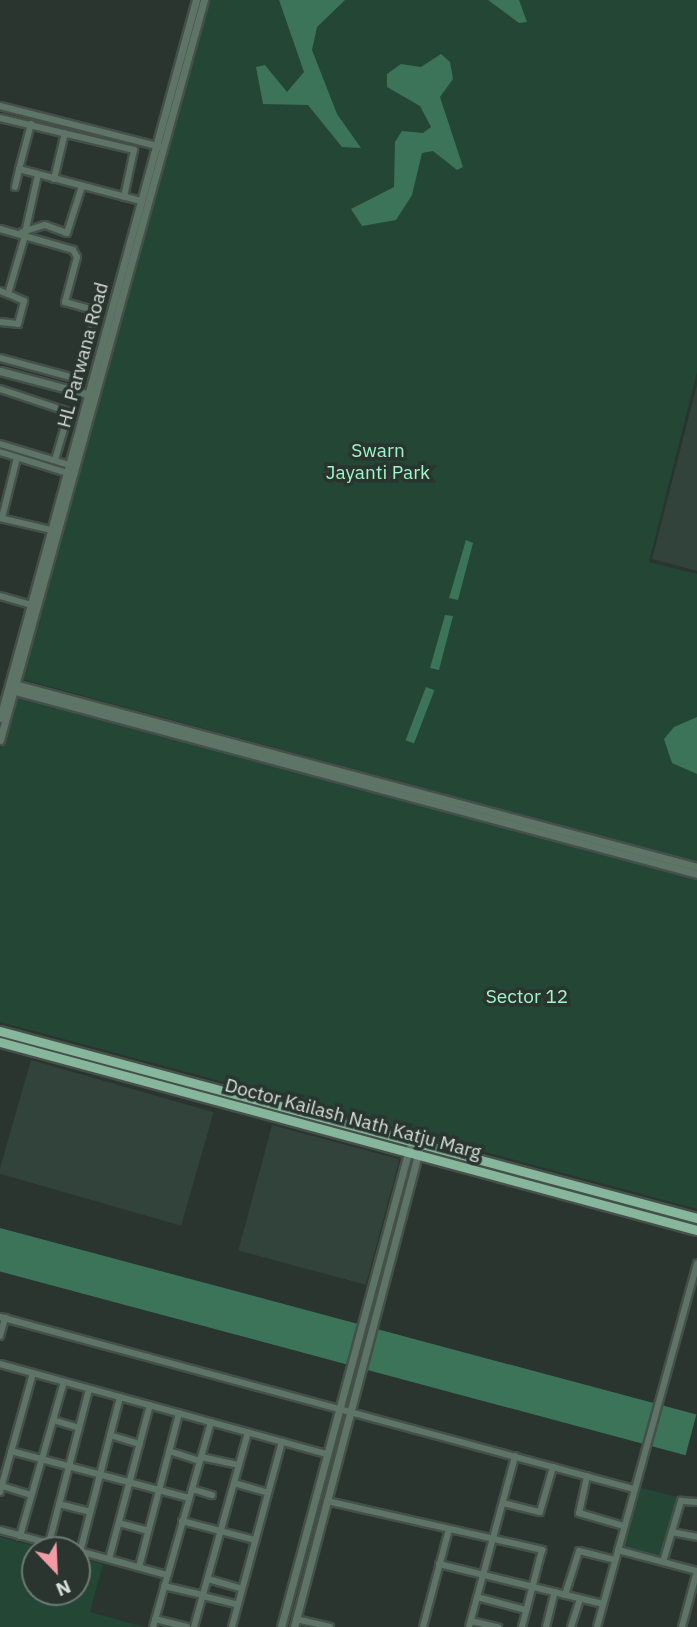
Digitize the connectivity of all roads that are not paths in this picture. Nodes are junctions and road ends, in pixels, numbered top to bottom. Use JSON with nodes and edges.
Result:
{"nodes":[{"id":1,"x":196,"y":0,"type":"edge"},
{"id":2,"x":204,"y":0,"type":"edge"},
{"id":3,"x":0,"y":106,"type":"edge"},
{"id":4,"x":0,"y":118,"type":"edge"},
{"id":5,"x":31,"y":124,"type":"junction"},
{"id":6,"x":67,"y":124,"type":"junction"},
{"id":7,"x":65,"y":134,"type":"junction"},
{"id":8,"x":155,"y":146,"type":"junction"},
{"id":9,"x":165,"y":148,"type":"junction"},
{"id":10,"x":19,"y":169,"type":"junction"},
{"id":11,"x":38,"y":175,"type":"junction"},
{"id":12,"x":54,"y":179,"type":"junction"},
{"id":13,"x":82,"y":186,"type":"junction"},
{"id":14,"x":15,"y":187,"type":"dead end"},
{"id":15,"x":124,"y":197,"type":"junction"},
{"id":16,"x":141,"y":201,"type":"junction"},
{"id":17,"x":0,"y":227,"type":"edge"},
{"id":18,"x":25,"y":234,"type":"junction"},
{"id":19,"x":0,"y":291,"type":"edge"},
{"id":20,"x":8,"y":294,"type":"junction"},
{"id":21,"x":0,"y":322,"type":"edge"},
{"id":22,"x":0,"y":358,"type":"edge"},
{"id":23,"x":0,"y":370,"type":"edge"},
{"id":24,"x":78,"y":379,"type":"junction"},
{"id":25,"x":92,"y":383,"type":"junction"},
{"id":26,"x":0,"y":389,"type":"edge"},
{"id":27,"x":93,"y":395,"type":"junction"},
{"id":28,"x":0,"y":444,"type":"edge"},
{"id":29,"x":0,"y":452,"type":"edge"},
{"id":30,"x":17,"y":458,"type":"junction"},
{"id":31,"x":55,"y":460,"type":"junction"},
{"id":32,"x":68,"y":469,"type":"junction"},
{"id":33,"x":1,"y":518,"type":"edge"},
{"id":34,"x":51,"y":530,"type":"junction"},
{"id":35,"x":0,"y":596,"type":"edge"},
{"id":36,"x":31,"y":605,"type":"junction"},
{"id":37,"x":12,"y":687,"type":"junction"},
{"id":38,"x":0,"y":718,"type":"edge"},
{"id":39,"x":0,"y":740,"type":"edge"},
{"id":40,"x":697,"y":867,"type":"edge"},
{"id":41,"x":697,"y":874,"type":"edge"},
{"id":42,"x":0,"y":1031,"type":"edge"},
{"id":43,"x":0,"y":1042,"type":"edge"},
{"id":44,"x":409,"y":1146,"type":"junction"},
{"id":45,"x":420,"y":1149,"type":"junction"},
{"id":46,"x":697,"y":1218,"type":"edge"},
{"id":47,"x":697,"y":1230,"type":"edge"},
{"id":48,"x":379,"y":1262,"type":"junction"},
{"id":49,"x":697,"y":1264,"type":"edge"},
{"id":50,"x":389,"y":1265,"type":"junction"},
{"id":51,"x":2,"y":1317,"type":"edge"},
{"id":52,"x":0,"y":1336,"type":"edge"},
{"id":53,"x":0,"y":1364,"type":"edge"},
{"id":54,"x":33,"y":1373,"type":"junction"},
{"id":55,"x":64,"y":1382,"type":"junction"},
{"id":56,"x":89,"y":1389,"type":"junction"},
{"id":57,"x":120,"y":1397,"type":"junction"},
{"id":58,"x":150,"y":1405,"type":"junction"},
{"id":59,"x":340,"y":1409,"type":"junction"},
{"id":60,"x":351,"y":1412,"type":"junction"},
{"id":61,"x":179,"y":1413,"type":"junction"},
{"id":62,"x":53,"y":1420,"type":"junction"},
{"id":63,"x":211,"y":1422,"type":"junction"},
{"id":64,"x":79,"y":1427,"type":"junction"},
{"id":65,"x":248,"y":1432,"type":"junction"},
{"id":66,"x":110,"y":1435,"type":"junction"},
{"id":67,"x":282,"y":1442,"type":"junction"},
{"id":68,"x":140,"y":1444,"type":"junction"},
{"id":69,"x":11,"y":1451,"type":"junction"},
{"id":70,"x":169,"y":1451,"type":"junction"},
{"id":71,"x":327,"y":1454,"type":"junction"},
{"id":72,"x":515,"y":1456,"type":"junction"},
{"id":73,"x":42,"y":1459,"type":"junction"},
{"id":74,"x":200,"y":1459,"type":"junction"},
{"id":75,"x":239,"y":1465,"type":"junction"},
{"id":76,"x":69,"y":1466,"type":"junction"},
{"id":77,"x":553,"y":1467,"type":"junction"},
{"id":78,"x":100,"y":1474,"type":"junction"},
{"id":79,"x":587,"y":1476,"type":"junction"},
{"id":80,"x":130,"y":1482,"type":"junction"},
{"id":81,"x":234,"y":1483,"type":"junction"},
{"id":82,"x":1,"y":1489,"type":"edge"},
{"id":83,"x":192,"y":1489,"type":"junction"},
{"id":84,"x":634,"y":1489,"type":"junction"},
{"id":85,"x":159,"y":1490,"type":"junction"},
{"id":86,"x":268,"y":1493,"type":"junction"},
{"id":87,"x":32,"y":1495,"type":"junction"},
{"id":88,"x":212,"y":1495,"type":"dead end"},
{"id":89,"x":189,"y":1498,"type":"junction"},
{"id":90,"x":327,"y":1501,"type":"junction"},
{"id":91,"x":697,"y":1502,"type":"edge"},
{"id":92,"x":503,"y":1503,"type":"junction"},
{"id":93,"x":59,"y":1504,"type":"junction"},
{"id":94,"x":90,"y":1512,"type":"junction"},
{"id":95,"x":182,"y":1521,"type":"junction"},
{"id":96,"x":119,"y":1523,"type":"junction"},
{"id":97,"x":624,"y":1526,"type":"junction"},
{"id":98,"x":449,"y":1529,"type":"junction"},
{"id":99,"x":0,"y":1530,"type":"edge"},
{"id":100,"x":148,"y":1531,"type":"junction"},
{"id":101,"x":221,"y":1531,"type":"junction"},
{"id":102,"x":672,"y":1532,"type":"junction"},
{"id":103,"x":20,"y":1536,"type":"joint"},
{"id":104,"x":51,"y":1536,"type":"edge"},
{"id":105,"x":82,"y":1536,"type":"edge"},
{"id":106,"x":697,"y":1537,"type":"edge"},
{"id":107,"x":493,"y":1539,"type":"junction"},
{"id":108,"x":256,"y":1540,"type":"junction"},
{"id":109,"x":618,"y":1550,"type":"junction"},
{"id":110,"x":91,"y":1554,"type":"edge"},
{"id":111,"x":109,"y":1559,"type":"junction"},
{"id":112,"x":615,"y":1560,"type":"junction"},
{"id":113,"x":663,"y":1562,"type":"junction"},
{"id":114,"x":439,"y":1564,"type":"junction"},
{"id":115,"x":139,"y":1567,"type":"junction"},
{"id":116,"x":167,"y":1575,"type":"junction"},
{"id":117,"x":483,"y":1575,"type":"junction"},
{"id":118,"x":208,"y":1579,"type":"junction"},
{"id":119,"x":164,"y":1586,"type":"junction"},
{"id":120,"x":533,"y":1587,"type":"junction"},
{"id":121,"x":242,"y":1589,"type":"junction"},
{"id":122,"x":555,"y":1592,"type":"junction"},
{"id":123,"x":565,"y":1595,"type":"junction"},
{"id":124,"x":203,"y":1596,"type":"junction"},
{"id":125,"x":477,"y":1597,"type":"junction"},
{"id":126,"x":579,"y":1598,"type":"junction"},
{"id":127,"x":603,"y":1604,"type":"junction"},
{"id":128,"x":238,"y":1605,"type":"junction"},
{"id":129,"x":526,"y":1610,"type":"junction"},
{"id":130,"x":155,"y":1619,"type":"junction"},
{"id":131,"x":295,"y":1623,"type":"edge"},
{"id":132,"x":470,"y":1624,"type":"edge"},
{"id":133,"x":153,"y":1627,"type":"edge"},
{"id":134,"x":187,"y":1627,"type":"edge"},
{"id":135,"x":194,"y":1627,"type":"edge"},
{"id":136,"x":232,"y":1627,"type":"edge"},
{"id":137,"x":281,"y":1627,"type":"edge"},
{"id":138,"x":330,"y":1627,"type":"edge"},
{"id":139,"x":423,"y":1627,"type":"edge"},
{"id":140,"x":498,"y":1627,"type":"edge"},
{"id":141,"x":522,"y":1627,"type":"edge"},
{"id":142,"x":546,"y":1627,"type":"edge"},
{"id":143,"x":571,"y":1627,"type":"edge"},
{"id":144,"x":597,"y":1627,"type":"edge"},
{"id":145,"x":682,"y":1627,"type":"edge"}],
"edges":[{"from":1,"to":8,"type":"street","name":"HL Parwana Road"},
{"from":2,"to":9,"type":"street"},
{"from":3,"to":6,"type":"street"},
{"from":4,"to":5,"type":"street"},
{"from":5,"to":7,"type":"street"},
{"from":5,"to":10,"type":"street"},
{"from":6,"to":7,"type":"street"},
{"from":6,"to":8,"type":"street"},
{"from":7,"to":12,"type":"street"},
{"from":7,"to":15,"type":"street"},
{"from":8,"to":9,"type":"street"},
{"from":8,"to":16,"type":"street","name":"HL Parwana Road"},
{"from":9,"to":27,"type":"street"},
{"from":10,"to":11,"type":"street"},
{"from":10,"to":14,"type":"street"},
{"from":11,"to":12,"type":"street"},
{"from":11,"to":18,"type":"street"},
{"from":12,"to":13,"type":"street"},
{"from":13,"to":15,"type":"street"},
{"from":13,"to":18,"type":"street"},
{"from":15,"to":16,"type":"street"},
{"from":16,"to":25,"type":"street","name":"HL Parwana Road"},
{"from":17,"to":18,"type":"street"},
{"from":18,"to":20,"type":"street"},
{"from":18,"to":24,"type":"street"},
{"from":19,"to":20,"type":"street"},
{"from":20,"to":21,"type":"street"},
{"from":22,"to":24,"type":"street"},
{"from":23,"to":27,"type":"street"},
{"from":24,"to":25,"type":"street"},
{"from":25,"to":27,"type":"street","name":"HL Parwana Road"},
{"from":26,"to":31,"type":"street"},
{"from":27,"to":32,"type":"street","name":"HL Parwana Road"},
{"from":27,"to":37,"type":"street"},
{"from":28,"to":31,"type":"street"},
{"from":29,"to":30,"type":"street"},
{"from":30,"to":32,"type":"street"},
{"from":30,"to":33,"type":"street"},
{"from":31,"to":32,"type":"street"},
{"from":32,"to":34,"type":"street","name":"HL Parwana Road"},
{"from":33,"to":34,"type":"street"},
{"from":34,"to":36,"type":"street","name":"HL Parwana Road"},
{"from":35,"to":36,"type":"street"},
{"from":36,"to":37,"type":"street","name":"HL Parwana Road"},
{"from":37,"to":38,"type":"street","name":"HL Parwana Road"},
{"from":37,"to":39,"type":"street"},
{"from":37,"to":40,"type":"street"},
{"from":37,"to":41,"type":"street"},
{"from":42,"to":44,"type":"main road","name":"Doctor Kailash Nath Katju Marg"},
{"from":43,"to":44,"type":"main road","name":"Doctor Kailash Nath Katju Marg"},
{"from":44,"to":45,"type":"main road","name":"Doctor Kailash Nath Katju Marg"},
{"from":44,"to":48,"type":"street"},
{"from":45,"to":46,"type":"main road","name":"Doctor Kailash Nath Katju Marg"},
{"from":45,"to":47,"type":"main road","name":"Doctor Kailash Nath Katju Marg"},
{"from":45,"to":50,"type":"street"},
{"from":48,"to":50,"type":"street"},
{"from":48,"to":59,"type":"street"},
{"from":49,"to":84,"type":"street"},
{"from":50,"to":60,"type":"street"},
{"from":51,"to":52,"type":"street"},
{"from":51,"to":59,"type":"street"},
{"from":53,"to":54,"type":"street"},
{"from":54,"to":55,"type":"street"},
{"from":54,"to":69,"type":"street"},
{"from":55,"to":56,"type":"street"},
{"from":55,"to":62,"type":"street"},
{"from":56,"to":57,"type":"street"},
{"from":56,"to":64,"type":"street"},
{"from":57,"to":58,"type":"street"},
{"from":57,"to":66,"type":"street"},
{"from":58,"to":61,"type":"street"},
{"from":58,"to":68,"type":"street"},
{"from":59,"to":60,"type":"street"},
{"from":59,"to":71,"type":"street"},
{"from":60,"to":72,"type":"street"},
{"from":60,"to":90,"type":"street"},
{"from":61,"to":63,"type":"street"},
{"from":61,"to":70,"type":"street"},
{"from":62,"to":64,"type":"street"},
{"from":62,"to":73,"type":"street"},
{"from":63,"to":65,"type":"street"},
{"from":63,"to":74,"type":"street"},
{"from":64,"to":76,"type":"street"},
{"from":65,"to":67,"type":"street"},
{"from":65,"to":75,"type":"street"},
{"from":66,"to":68,"type":"street"},
{"from":66,"to":78,"type":"street"},
{"from":67,"to":71,"type":"street"},
{"from":67,"to":86,"type":"street"},
{"from":68,"to":80,"type":"street"},
{"from":69,"to":73,"type":"street"},
{"from":69,"to":82,"type":"street"},
{"from":70,"to":74,"type":"street"},
{"from":70,"to":85,"type":"street"},
{"from":71,"to":137,"type":"street"},
{"from":72,"to":77,"type":"street"},
{"from":72,"to":92,"type":"street"},
{"from":73,"to":76,"type":"street"},
{"from":73,"to":87,"type":"street"},
{"from":74,"to":75,"type":"street"},
{"from":74,"to":83,"type":"street"},
{"from":75,"to":81,"type":"street"},
{"from":76,"to":78,"type":"street"},
{"from":76,"to":93,"type":"street"},
{"from":77,"to":79,"type":"street"},
{"from":77,"to":92,"type":"street"},
{"from":78,"to":80,"type":"street"},
{"from":78,"to":94,"type":"street"},
{"from":79,"to":84,"type":"street"},
{"from":79,"to":97,"type":"street"},
{"from":80,"to":85,"type":"street"},
{"from":80,"to":96,"type":"street"},
{"from":81,"to":86,"type":"street"},
{"from":81,"to":101,"type":"street"},
{"from":82,"to":87,"type":"street"},
{"from":83,"to":88,"type":"street"},
{"from":83,"to":89,"type":"street"},
{"from":84,"to":97,"type":"street"},
{"from":85,"to":89,"type":"street"},
{"from":85,"to":100,"type":"street"},
{"from":86,"to":108,"type":"street"},
{"from":87,"to":103,"type":"street"},
{"from":89,"to":95,"type":"street"},
{"from":90,"to":98,"type":"street"},
{"from":90,"to":131,"type":"street"},
{"from":91,"to":102,"type":"street"},
{"from":92,"to":107,"type":"street"},
{"from":93,"to":94,"type":"street"},
{"from":93,"to":104,"type":"street"},
{"from":94,"to":105,"type":"street"},
{"from":95,"to":101,"type":"street"},
{"from":95,"to":116,"type":"street"},
{"from":96,"to":100,"type":"street"},
{"from":96,"to":111,"type":"street"},
{"from":97,"to":109,"type":"street"},
{"from":98,"to":107,"type":"street"},
{"from":98,"to":114,"type":"street"},
{"from":99,"to":103,"type":"street"},
{"from":100,"to":115,"type":"street"},
{"from":101,"to":108,"type":"street"},
{"from":101,"to":118,"type":"street"},
{"from":102,"to":106,"type":"street"},
{"from":102,"to":113,"type":"street"},
{"from":107,"to":117,"type":"street"},
{"from":107,"to":120,"type":"street"},
{"from":108,"to":121,"type":"street"},
{"from":109,"to":112,"type":"street"},
{"from":109,"to":113,"type":"street"},
{"from":110,"to":111,"type":"street"},
{"from":111,"to":115,"type":"street"},
{"from":112,"to":123,"type":"street"},
{"from":112,"to":127,"type":"street"},
{"from":113,"to":145,"type":"street"},
{"from":114,"to":117,"type":"street"},
{"from":114,"to":139,"type":"street"},
{"from":115,"to":116,"type":"street"},
{"from":116,"to":119,"type":"street"},
{"from":117,"to":120,"type":"street"},
{"from":117,"to":125,"type":"street"},
{"from":118,"to":121,"type":"street"},
{"from":118,"to":124,"type":"street"},
{"from":119,"to":124,"type":"street"},
{"from":119,"to":130,"type":"street"},
{"from":120,"to":122,"type":"street"},
{"from":120,"to":129,"type":"street"},
{"from":121,"to":128,"type":"street"},
{"from":122,"to":123,"type":"street"},
{"from":122,"to":142,"type":"street"},
{"from":123,"to":126,"type":"street"},
{"from":124,"to":128,"type":"street"},
{"from":124,"to":135,"type":"street"},
{"from":125,"to":129,"type":"street"},
{"from":125,"to":132,"type":"street"},
{"from":126,"to":127,"type":"street"},
{"from":126,"to":143,"type":"street"},
{"from":127,"to":144,"type":"street"},
{"from":128,"to":136,"type":"street"},
{"from":129,"to":141,"type":"street"},
{"from":130,"to":133,"type":"street"},
{"from":130,"to":134,"type":"street"},
{"from":131,"to":138,"type":"street"},
{"from":132,"to":140,"type":"street"}]}
